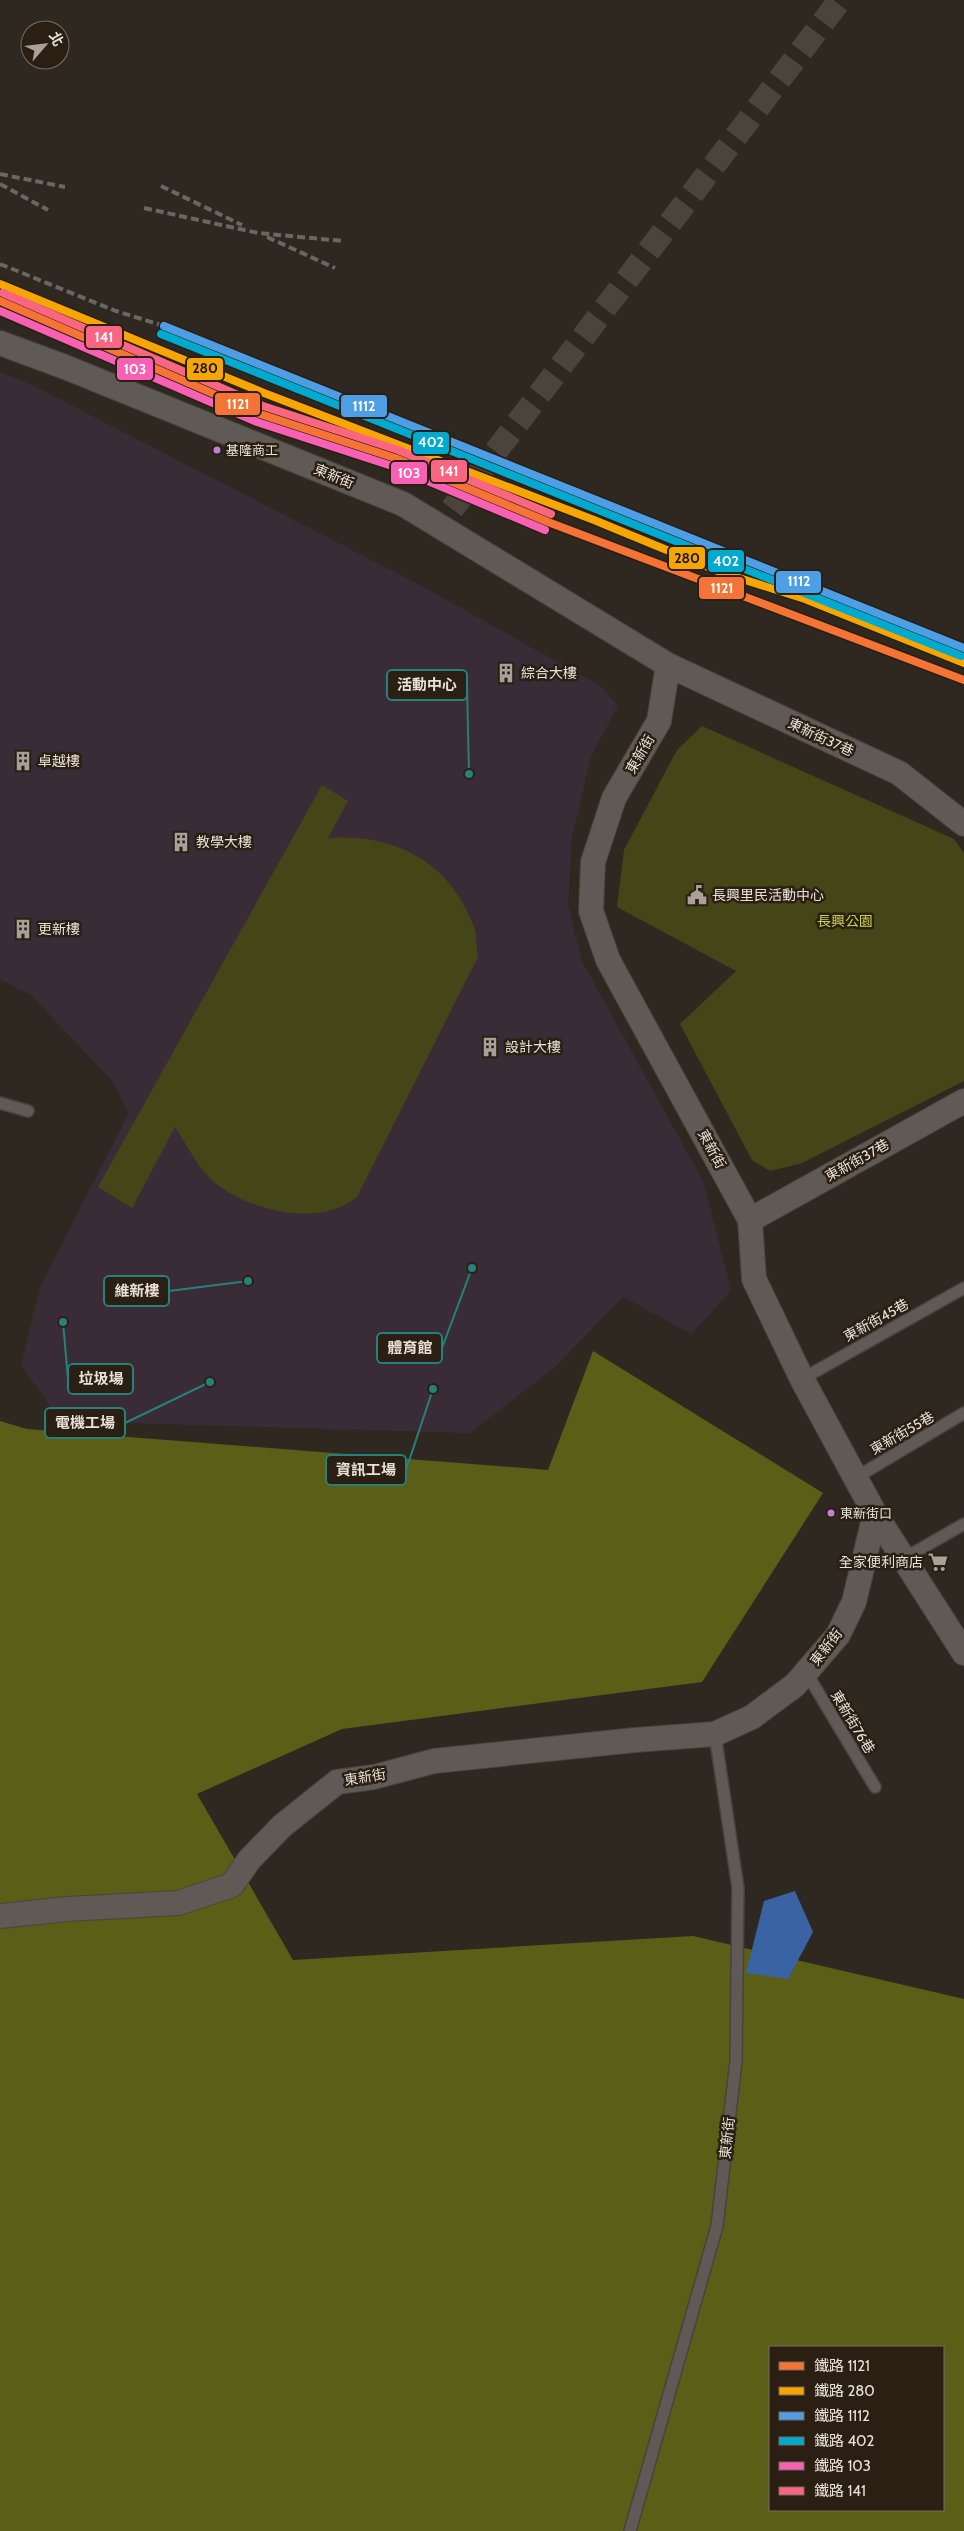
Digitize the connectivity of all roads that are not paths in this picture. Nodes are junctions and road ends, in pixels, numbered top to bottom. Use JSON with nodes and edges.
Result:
{"nodes":[{"id":1,"x":0,"y":343,"type":"edge"},
{"id":2,"x":668,"y":665,"type":"junction"},
{"id":3,"x":964,"y":824,"type":"edge"},
{"id":4,"x":964,"y":1101,"type":"edge"},
{"id":5,"x":0,"y":1103,"type":"edge"},
{"id":6,"x":28,"y":1112,"type":"dead end"},
{"id":7,"x":750,"y":1220,"type":"junction"},
{"id":8,"x":964,"y":1288,"type":"edge"},
{"id":9,"x":802,"y":1378,"type":"junction"},
{"id":10,"x":964,"y":1413,"type":"edge"},
{"id":11,"x":854,"y":1478,"type":"junction"},
{"id":12,"x":875,"y":1514,"type":"junction"},
{"id":13,"x":964,"y":1524,"type":"edge"},
{"id":14,"x":903,"y":1559,"type":"junction"},
{"id":15,"x":964,"y":1653,"type":"edge"},
{"id":16,"x":806,"y":1672,"type":"junction"},
{"id":17,"x":715,"y":1734,"type":"junction"},
{"id":18,"x":875,"y":1787,"type":"dead end"},
{"id":19,"x":0,"y":1916,"type":"edge"},
{"id":20,"x":630,"y":2531,"type":"edge"}],
"edges":[{"from":1,"to":2,"type":"street","name":"東新街"},
{"from":2,"to":3,"type":"street","name":"東新街37巷"},
{"from":2,"to":7,"type":"street","name":"東新街"},
{"from":4,"to":7,"type":"street","name":"東新街37巷"},
{"from":5,"to":6,"type":"lane"},
{"from":7,"to":9,"type":"street","name":"東新街"},
{"from":8,"to":9,"type":"lane","name":"東新街45巷"},
{"from":9,"to":11,"type":"street","name":"東新街"},
{"from":10,"to":11,"type":"lane","name":"東新街55巷"},
{"from":11,"to":12,"type":"street","name":"東新街"},
{"from":12,"to":14,"type":"street","name":"東新街"},
{"from":12,"to":16,"type":"street","name":"東新街"},
{"from":13,"to":14,"type":"lane"},
{"from":14,"to":15,"type":"street","name":"東新街"},
{"from":16,"to":17,"type":"street","name":"東新街"},
{"from":16,"to":18,"type":"lane","name":"東新街76巷"},
{"from":17,"to":19,"type":"street","name":"東新街"},
{"from":17,"to":20,"type":"lane","name":"東新街"}]}
